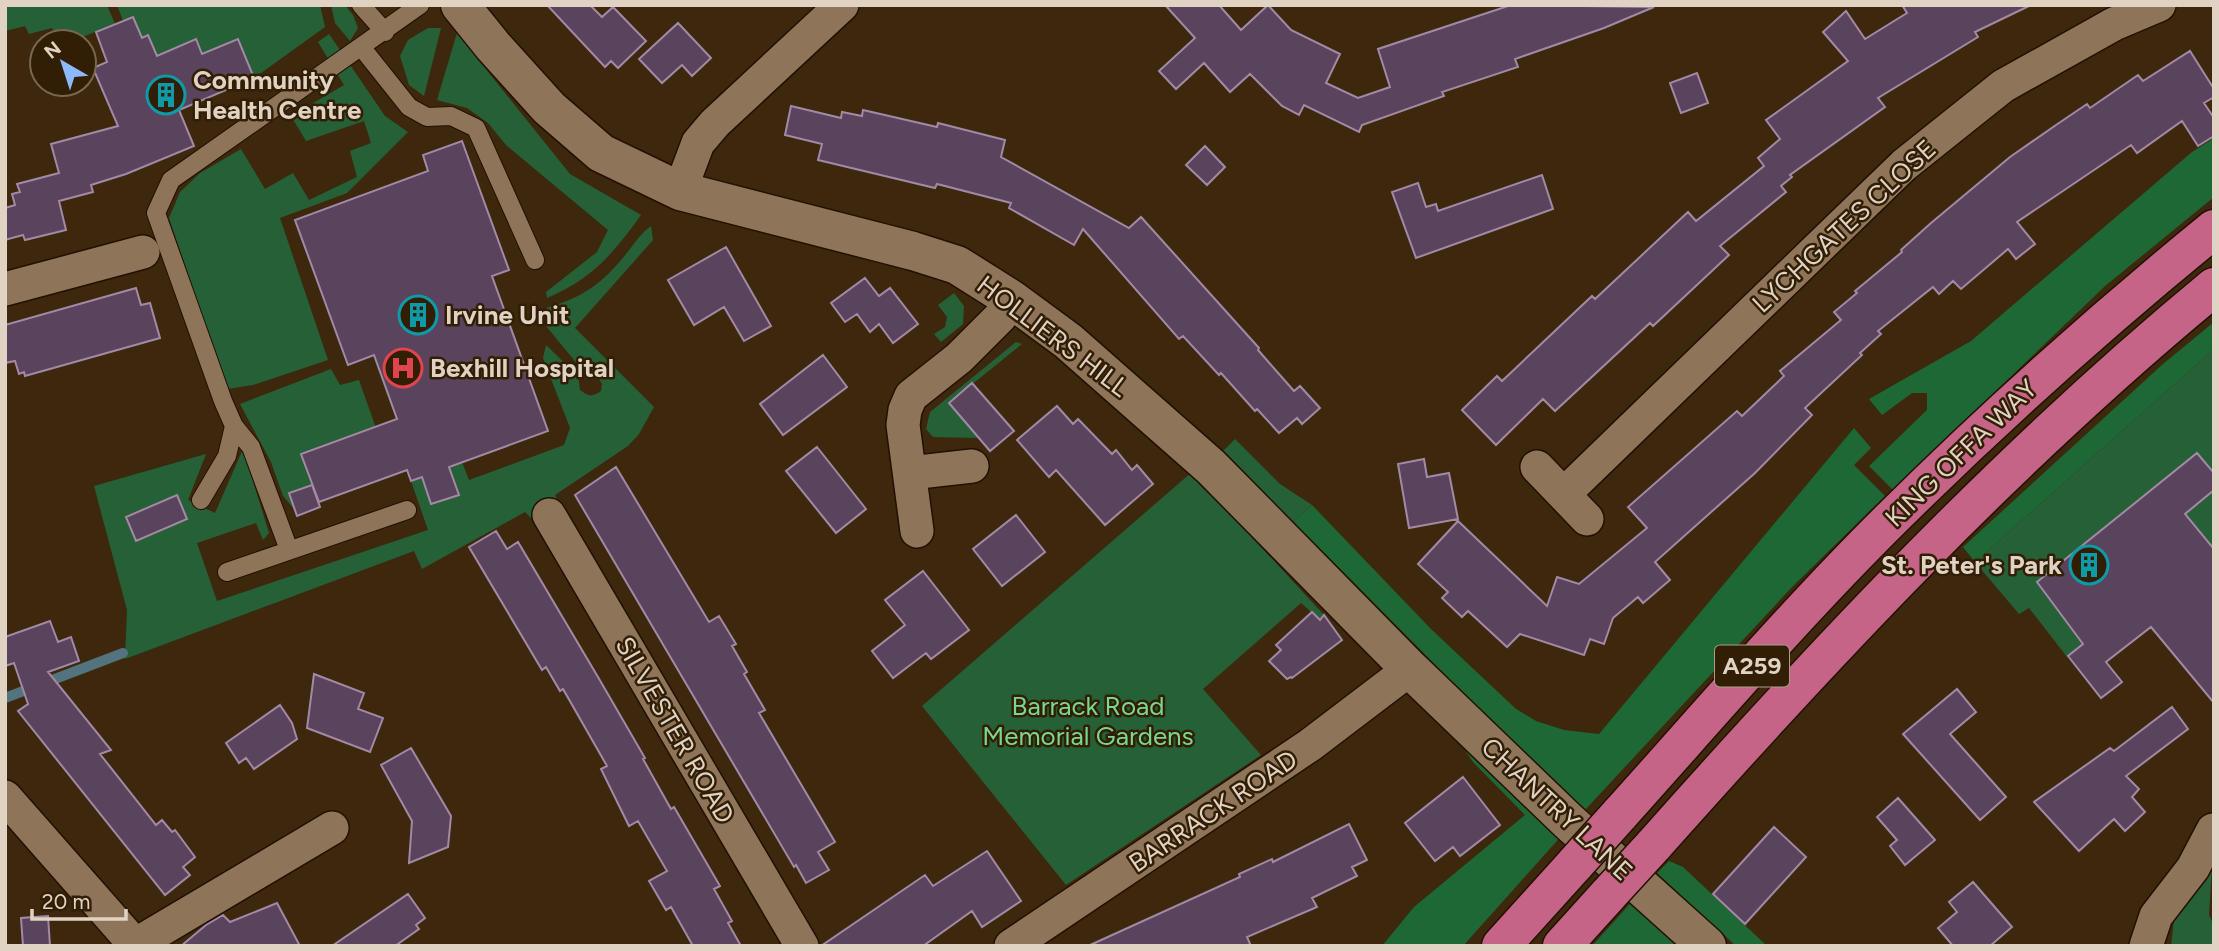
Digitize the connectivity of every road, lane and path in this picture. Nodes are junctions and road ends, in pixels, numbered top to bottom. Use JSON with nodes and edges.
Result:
{"nodes":[{"id":1,"x":361,"y":5,"type":"edge"},
{"id":2,"x":421,"y":5,"type":"edge"},
{"id":3,"x":460,"y":5,"type":"edge"},
{"id":4,"x":842,"y":5,"type":"edge"},
{"id":5,"x":2159,"y":5,"type":"edge"},
{"id":6,"x":384,"y":32,"type":"junction"},
{"id":7,"x":362,"y":48,"type":"junction"},
{"id":8,"x":680,"y":191,"type":"junction"},
{"id":9,"x":2214,"y":229,"type":"edge"},
{"id":10,"x":143,"y":251,"type":"dead end"},
{"id":11,"x":535,"y":260,"type":"dead end"},
{"id":12,"x":2214,"y":287,"type":"edge"},
{"id":13,"x":5,"y":289,"type":"edge"},
{"id":14,"x":1011,"y":299,"type":"junction"},
{"id":15,"x":234,"y":426,"type":"junction"},
{"id":16,"x":972,"y":466,"type":"dead end"},
{"id":17,"x":1537,"y":467,"type":"dead end"},
{"id":18,"x":910,"y":473,"type":"junction"},
{"id":19,"x":1564,"y":494,"type":"junction"},
{"id":20,"x":201,"y":500,"type":"dead end"},
{"id":21,"x":407,"y":510,"type":"dead end"},
{"id":22,"x":549,"y":515,"type":"dead end"},
{"id":23,"x":1587,"y":519,"type":"dead end"},
{"id":24,"x":917,"y":531,"type":"dead end"},
{"id":25,"x":289,"y":550,"type":"junction"},
{"id":26,"x":227,"y":572,"type":"dead end"},
{"id":27,"x":1409,"y":670,"type":"junction"},
{"id":28,"x":5,"y":797,"type":"edge"},
{"id":29,"x":332,"y":828,"type":"dead end"},
{"id":30,"x":2213,"y":830,"type":"edge"},
{"id":31,"x":136,"y":945,"type":"edge"},
{"id":32,"x":1013,"y":945,"type":"edge"},
{"id":33,"x":802,"y":946,"type":"edge"},
{"id":34,"x":1501,"y":946,"type":"edge"},
{"id":35,"x":1562,"y":946,"type":"edge"},
{"id":36,"x":1707,"y":946,"type":"edge"},
{"id":37,"x":2146,"y":946,"type":"edge"}],
"edges":[{"from":1,"to":6,"type":"lane"},
{"from":2,"to":6,"type":"lane"},
{"from":3,"to":8,"type":"main road","name":"HOLLIERS HILL"},
{"from":4,"to":8,"type":"street"},
{"from":5,"to":19,"type":"street","name":"LYCHGATES CLOSE"},
{"from":6,"to":7,"type":"lane"},
{"from":7,"to":11,"type":"lane"},
{"from":7,"to":15,"type":"lane"},
{"from":8,"to":14,"type":"main road","name":"HOLLIERS HILL"},
{"from":9,"to":34,"type":"highway","name":"KING OFFA WAY","number":"A259","bridge":true},
{"from":10,"to":13,"type":"street"},
{"from":12,"to":35,"type":"highway","name":"KING OFFA WAY","number":"A259","bridge":true},
{"from":14,"to":18,"type":"street"},
{"from":14,"to":27,"type":"main road","name":"HOLLIERS HILL"},
{"from":15,"to":20,"type":"lane"},
{"from":15,"to":25,"type":"lane"},
{"from":16,"to":18,"type":"street"},
{"from":17,"to":19,"type":"street"},
{"from":18,"to":24,"type":"street"},
{"from":19,"to":23,"type":"street"},
{"from":21,"to":25,"type":"lane"},
{"from":22,"to":33,"type":"street","name":"SILVESTER ROAD"},
{"from":25,"to":26,"type":"lane"},
{"from":27,"to":32,"type":"street","name":"BARRACK ROAD"},
{"from":27,"to":36,"type":"main road","name":"CHANTRY LANE"},
{"from":28,"to":31,"type":"street"},
{"from":29,"to":31,"type":"street"},
{"from":30,"to":37,"type":"street"}]}
